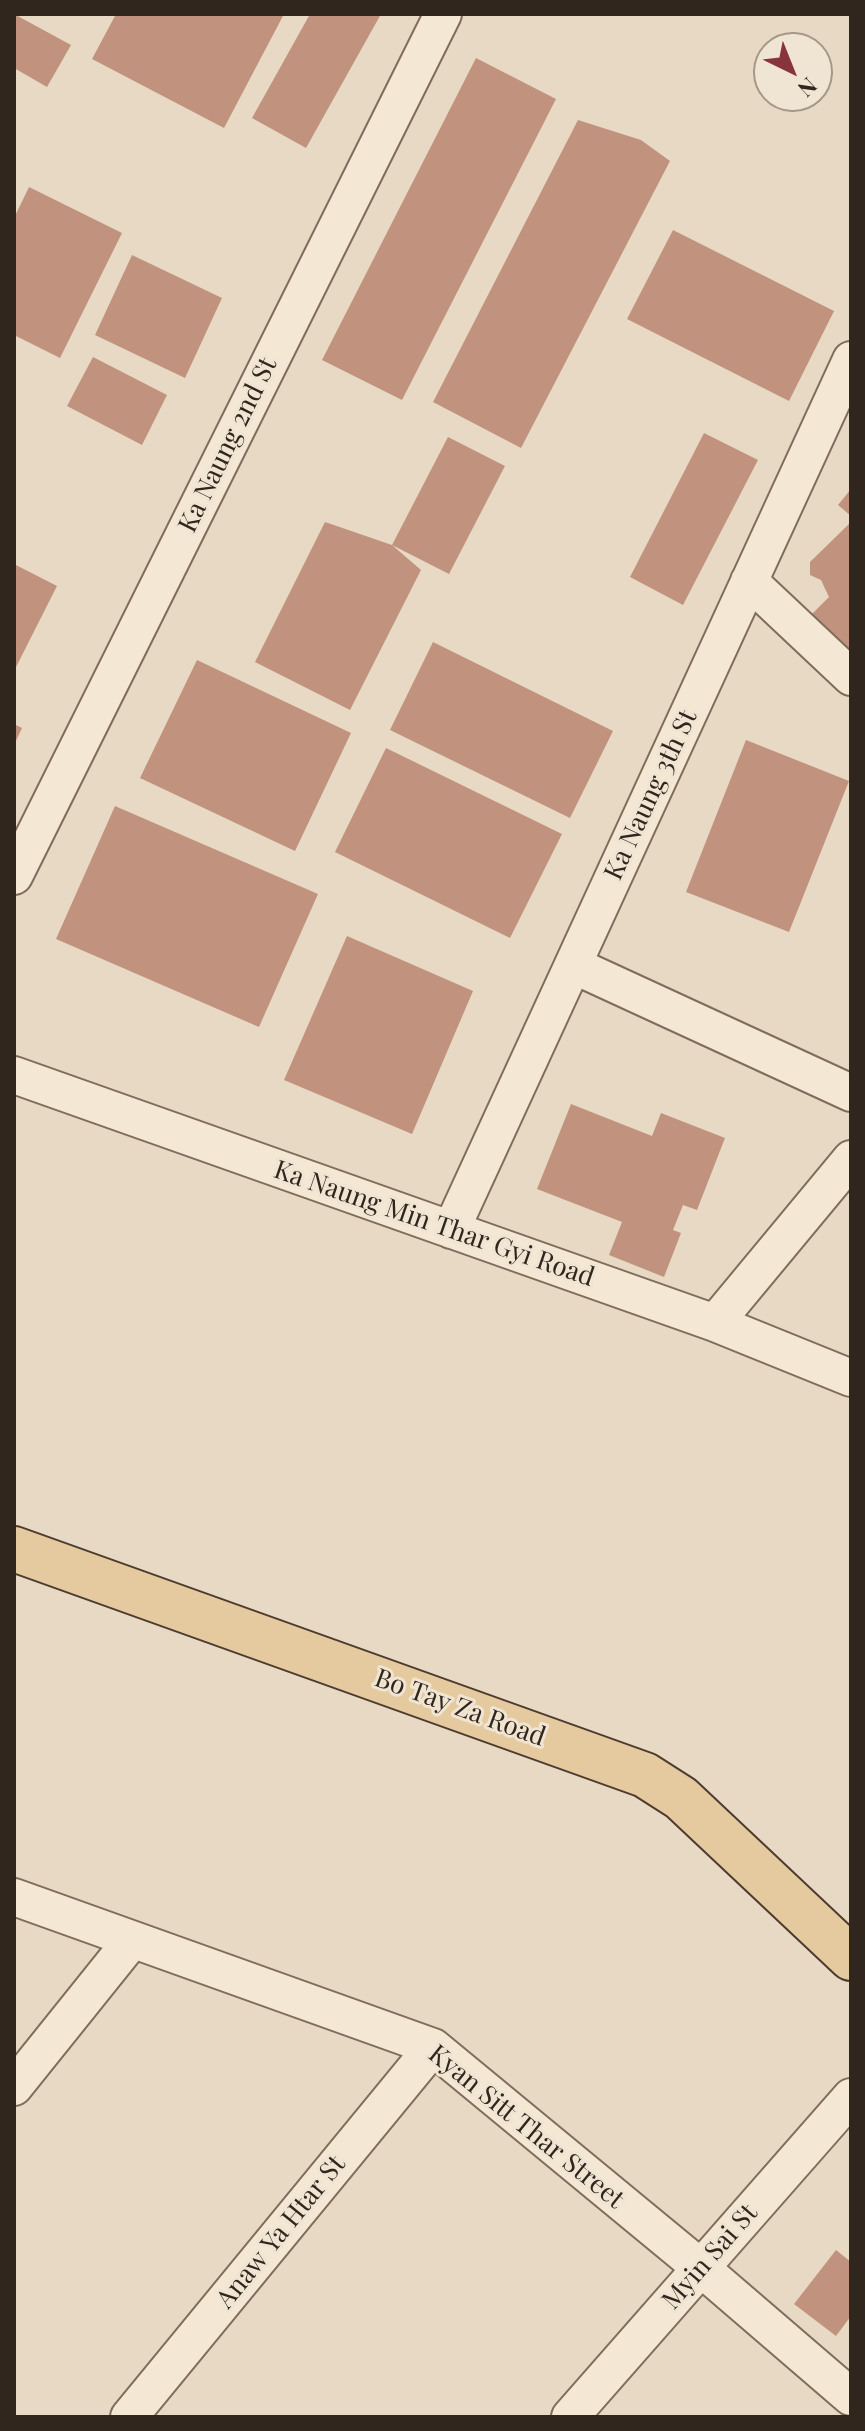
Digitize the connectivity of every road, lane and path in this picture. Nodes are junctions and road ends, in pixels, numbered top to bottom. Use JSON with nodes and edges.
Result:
{"nodes":[{"id":1,"x":443,"y":14,"type":"edge"},
{"id":2,"x":849,"y":368,"type":"edge"},
{"id":3,"x":749,"y":581,"type":"junction"},
{"id":4,"x":851,"y":677,"type":"edge"},
{"id":5,"x":14,"y":876,"type":"edge"},
{"id":6,"x":573,"y":965,"type":"junction"},
{"id":7,"x":14,"y":1075,"type":"edge"},
{"id":8,"x":851,"y":1093,"type":"edge"},
{"id":9,"x":851,"y":1159,"type":"edge"},
{"id":10,"x":451,"y":1230,"type":"junction"},
{"id":11,"x":715,"y":1323,"type":"junction"},
{"id":12,"x":851,"y":1378,"type":"edge"},
{"id":13,"x":14,"y":1549,"type":"edge"},
{"id":14,"x":14,"y":1897,"type":"edge"},
{"id":15,"x":132,"y":1940,"type":"junction"},
{"id":16,"x":851,"y":1958,"type":"edge"},
{"id":17,"x":433,"y":2047,"type":"junction"},
{"id":18,"x":14,"y":2087,"type":"edge"},
{"id":19,"x":851,"y":2097,"type":"edge"},
{"id":20,"x":701,"y":2268,"type":"junction"},
{"id":21,"x":851,"y":2397,"type":"edge"},
{"id":22,"x":129,"y":2417,"type":"edge"},
{"id":23,"x":570,"y":2417,"type":"edge"}],
"edges":[{"from":1,"to":5,"type":"street","name":"Ka Naung 2nd St"},
{"from":2,"to":3,"type":"street","name":"Ka Naung 3th St"},
{"from":3,"to":4,"type":"street"},
{"from":3,"to":6,"type":"street","name":"Ka Naung 3th St"},
{"from":6,"to":8,"type":"street"},
{"from":6,"to":10,"type":"street","name":"Ka Naung 3th St"},
{"from":7,"to":10,"type":"street","name":"Ka Naung Min Thar Gyi Road"},
{"from":9,"to":11,"type":"street"},
{"from":10,"to":11,"type":"street","name":"Ka Naung Min Thar Gyi Road"},
{"from":11,"to":12,"type":"street","name":"Ka Naung Min Thar Gyi Road"},
{"from":13,"to":16,"type":"main road","name":"Bo Tay Za Road"},
{"from":14,"to":15,"type":"street","name":"Kyan Sitt Thar Street"},
{"from":15,"to":17,"type":"street","name":"Kyan Sitt Thar Street"},
{"from":15,"to":18,"type":"street"},
{"from":17,"to":20,"type":"street","name":"Kyan Sitt Thar Street"},
{"from":17,"to":22,"type":"street","name":"Anaw Ya Htar St"},
{"from":19,"to":20,"type":"street","name":"Myin Sai St"},
{"from":20,"to":21,"type":"street","name":"Kyan Sitt Thar Street"},
{"from":20,"to":23,"type":"street","name":"Myin Sai St"}]}
